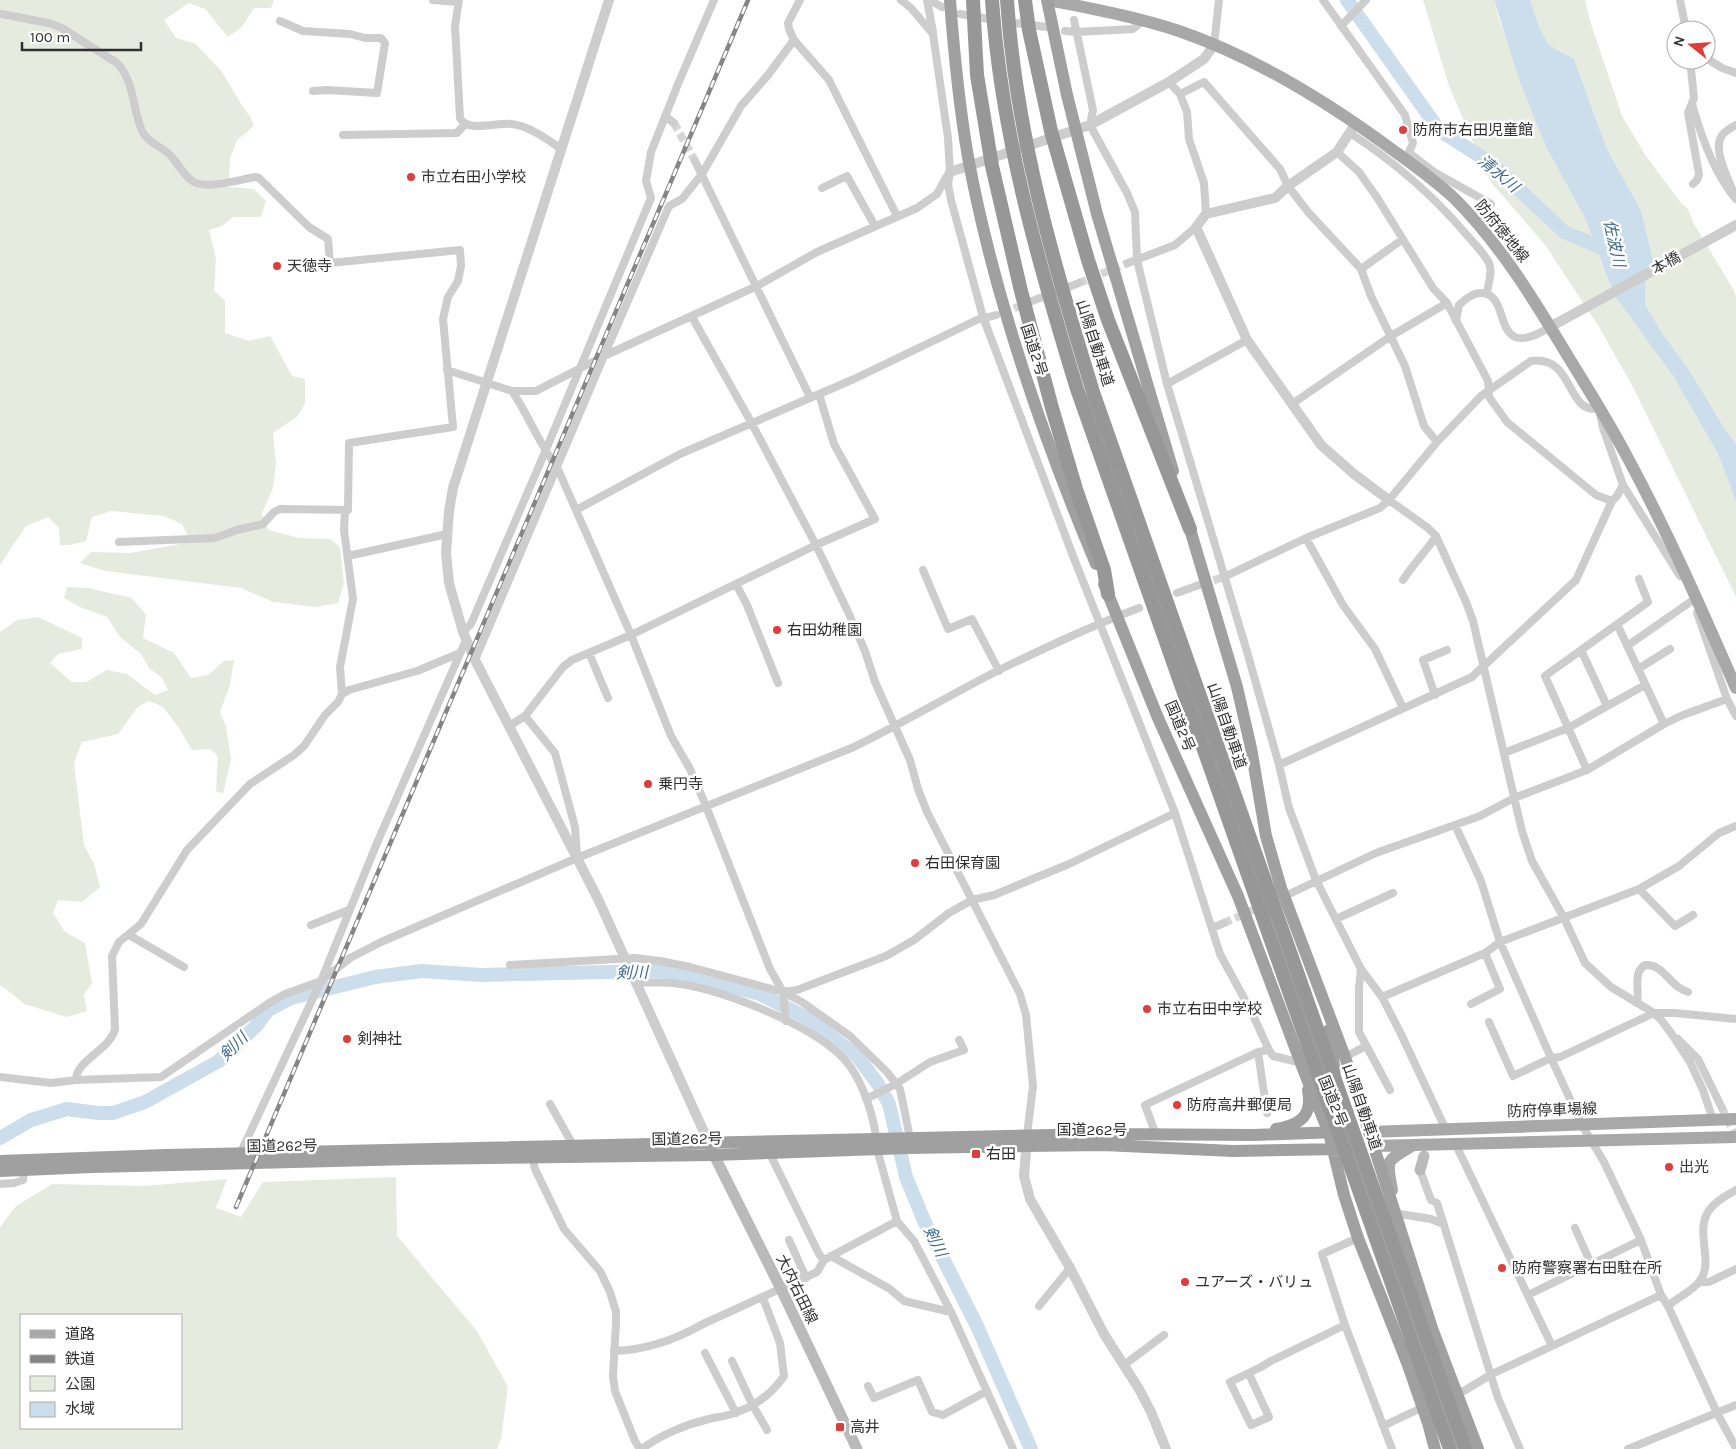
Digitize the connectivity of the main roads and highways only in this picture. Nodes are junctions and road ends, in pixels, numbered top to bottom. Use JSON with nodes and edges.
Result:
{"nodes":[{"id":1,"x":973,"y":0,"type":"edge"},
{"id":2,"x":992,"y":0,"type":"edge"},
{"id":3,"x":1007,"y":0,"type":"edge"},
{"id":4,"x":1025,"y":0,"type":"edge"},
{"id":5,"x":1048,"y":0,"type":"edge"},
{"id":6,"x":946,"y":4,"type":"edge"},
{"id":7,"x":1018,"y":141,"type":"junction"},
{"id":8,"x":1190,"y":530,"type":"junction"},
{"id":9,"x":1108,"y":594,"type":"junction"},
{"id":10,"x":1736,"y":688,"type":"edge"},
{"id":11,"x":1221,"y":779,"type":"junction"},
{"id":12,"x":1324,"y":1001,"type":"junction"},
{"id":13,"x":1303,"y":1068,"type":"junction"},
{"id":14,"x":1736,"y":1119,"type":"edge"},
{"id":15,"x":1328,"y":1132,"type":"junction"},
{"id":16,"x":1369,"y":1132,"type":"junction"},
{"id":17,"x":1254,"y":1135,"type":"junction"},
{"id":18,"x":1736,"y":1137,"type":"edge"},
{"id":19,"x":1027,"y":1141,"type":"junction"},
{"id":20,"x":709,"y":1143,"type":"junction"},
{"id":21,"x":879,"y":1144,"type":"junction"},
{"id":22,"x":1373,"y":1146,"type":"junction"},
{"id":23,"x":1420,"y":1149,"type":"junction"},
{"id":24,"x":1311,"y":1150,"type":"junction"},
{"id":25,"x":1334,"y":1150,"type":"junction"},
{"id":26,"x":531,"y":1152,"type":"junction"},
{"id":27,"x":714,"y":1155,"type":"junction"},
{"id":28,"x":0,"y":1161,"type":"edge"},
{"id":29,"x":1420,"y":1170,"type":"road end"},
{"id":30,"x":0,"y":1171,"type":"edge"},
{"id":31,"x":1393,"y":1207,"type":"junction"},
{"id":32,"x":857,"y":1449,"type":"edge"},
{"id":33,"x":1435,"y":1449,"type":"edge"},
{"id":34,"x":1450,"y":1449,"type":"edge"},
{"id":35,"x":1465,"y":1449,"type":"edge"},
{"id":36,"x":1478,"y":1449,"type":"edge"}],
"edges":[{"from":1,"to":9,"type":"highway"},
{"from":2,"to":7,"type":"highway","name":"山陽自動車道"},
{"from":3,"to":7,"type":"highway","name":"山陽自動車道"},
{"from":4,"to":8,"type":"highway"},
{"from":5,"to":8,"type":"highway","name":"国道2号"},
{"from":5,"to":10,"type":"main road","name":"防府徳地線"},
{"from":6,"to":9,"type":"highway","name":"国道2号"},
{"from":7,"to":11,"type":"highway","name":"山陽自動車道"},
{"from":7,"to":11,"type":"highway","name":"山陽自動車道"},
{"from":8,"to":12,"type":"highway","name":"国道2号"},
{"from":9,"to":13,"type":"highway","name":"国道2号"},
{"from":11,"to":34,"type":"highway","name":"山陽自動車道"},
{"from":11,"to":35,"type":"highway","name":"山陽自動車道"},
{"from":12,"to":15,"type":"highway"},
{"from":12,"to":16,"type":"highway","name":"国道2号"},
{"from":13,"to":15,"type":"highway","name":"国道2号"},
{"from":13,"to":17,"type":"highway"},
{"from":14,"to":16,"type":"main road","name":"防府停車場線"},
{"from":15,"to":16,"type":"highway","name":"国道262号"},
{"from":15,"to":17,"type":"highway","name":"国道262号"},
{"from":15,"to":24,"type":"highway"},
{"from":15,"to":25,"type":"highway","name":"国道2号"},
{"from":16,"to":22,"type":"highway","name":"国道2号"},
{"from":17,"to":19,"type":"highway","name":"国道262号"},
{"from":18,"to":23,"type":"main road"},
{"from":19,"to":21,"type":"highway","name":"国道262号"},
{"from":19,"to":24,"type":"highway","name":"国道262号"},
{"from":20,"to":21,"type":"highway","name":"国道262号"},
{"from":20,"to":26,"type":"highway","name":"国道262号"},
{"from":20,"to":27,"type":"main road","name":"大内右田線"},
{"from":21,"to":27,"type":"highway","name":"国道262号"},
{"from":22,"to":23,"type":"main road"},
{"from":22,"to":25,"type":"highway","name":"国道262号"},
{"from":22,"to":31,"type":"highway","name":"国道2号"},
{"from":23,"to":29,"type":"main road"},
{"from":23,"to":31,"type":"main road"},
{"from":24,"to":25,"type":"highway","name":"国道262号"},
{"from":25,"to":33,"type":"highway","name":"国道2号"},
{"from":26,"to":27,"type":"highway","name":"国道262号"},
{"from":26,"to":28,"type":"highway","name":"国道262号"},
{"from":26,"to":30,"type":"highway","name":"国道262号"},
{"from":27,"to":32,"type":"main road","name":"大内右田線"},
{"from":31,"to":36,"type":"highway","name":"国道2号"}]}
